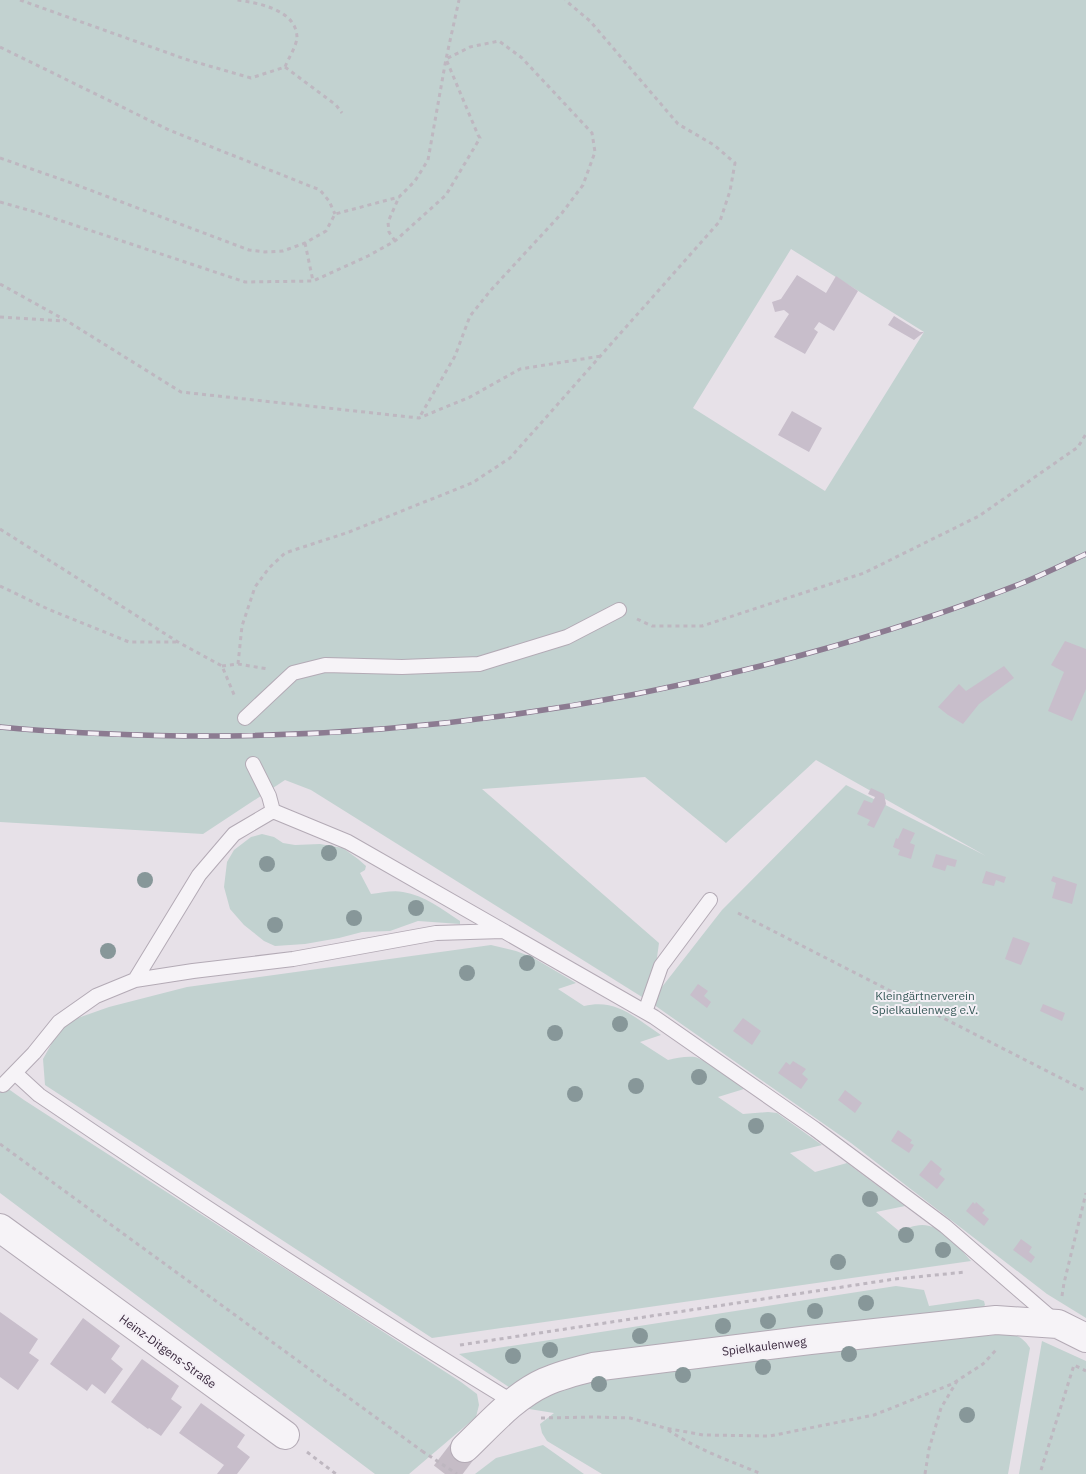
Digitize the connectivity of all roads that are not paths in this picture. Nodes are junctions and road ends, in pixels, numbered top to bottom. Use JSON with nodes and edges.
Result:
{"nodes":[{"id":1,"x":619,"y":610,"type":"road end"},
{"id":2,"x":244,"y":718,"type":"road end"},
{"id":3,"x":252,"y":764,"type":"dead end"},
{"id":4,"x":273,"y":811,"type":"junction"},
{"id":5,"x":710,"y":900,"type":"dead end"},
{"id":6,"x":505,"y":931,"type":"junction"},
{"id":7,"x":135,"y":980,"type":"junction"},
{"id":8,"x":645,"y":1012,"type":"junction"},
{"id":9,"x":15,"y":1073,"type":"junction"},
{"id":10,"x":3,"y":1085,"type":"dead end"},
{"id":11,"x":0,"y":1228,"type":"edge"},
{"id":12,"x":1058,"y":1324,"type":"junction"},
{"id":13,"x":1086,"y":1338,"type":"edge"},
{"id":14,"x":513,"y":1402,"type":"junction"},
{"id":15,"x":285,"y":1435,"type":"road end"},
{"id":16,"x":465,"y":1448,"type":"tunnel mouth"}],
"edges":[{"from":1,"to":2,"type":"lane"},
{"from":3,"to":4,"type":"lane"},
{"from":4,"to":6,"type":"lane"},
{"from":4,"to":7,"type":"lane"},
{"from":5,"to":8,"type":"lane"},
{"from":6,"to":7,"type":"lane"},
{"from":6,"to":8,"type":"lane"},
{"from":7,"to":9,"type":"lane"},
{"from":8,"to":12,"type":"lane"},
{"from":9,"to":10,"type":"lane"},
{"from":9,"to":14,"type":"lane"},
{"from":11,"to":15,"type":"street","name":"Heinz-Ditgens-Straße"},
{"from":12,"to":13,"type":"street","name":"Spielkaulenweg"},
{"from":12,"to":14,"type":"street","name":"Spielkaulenweg"},
{"from":14,"to":16,"type":"street","name":"Spielkaulenweg"}]}
